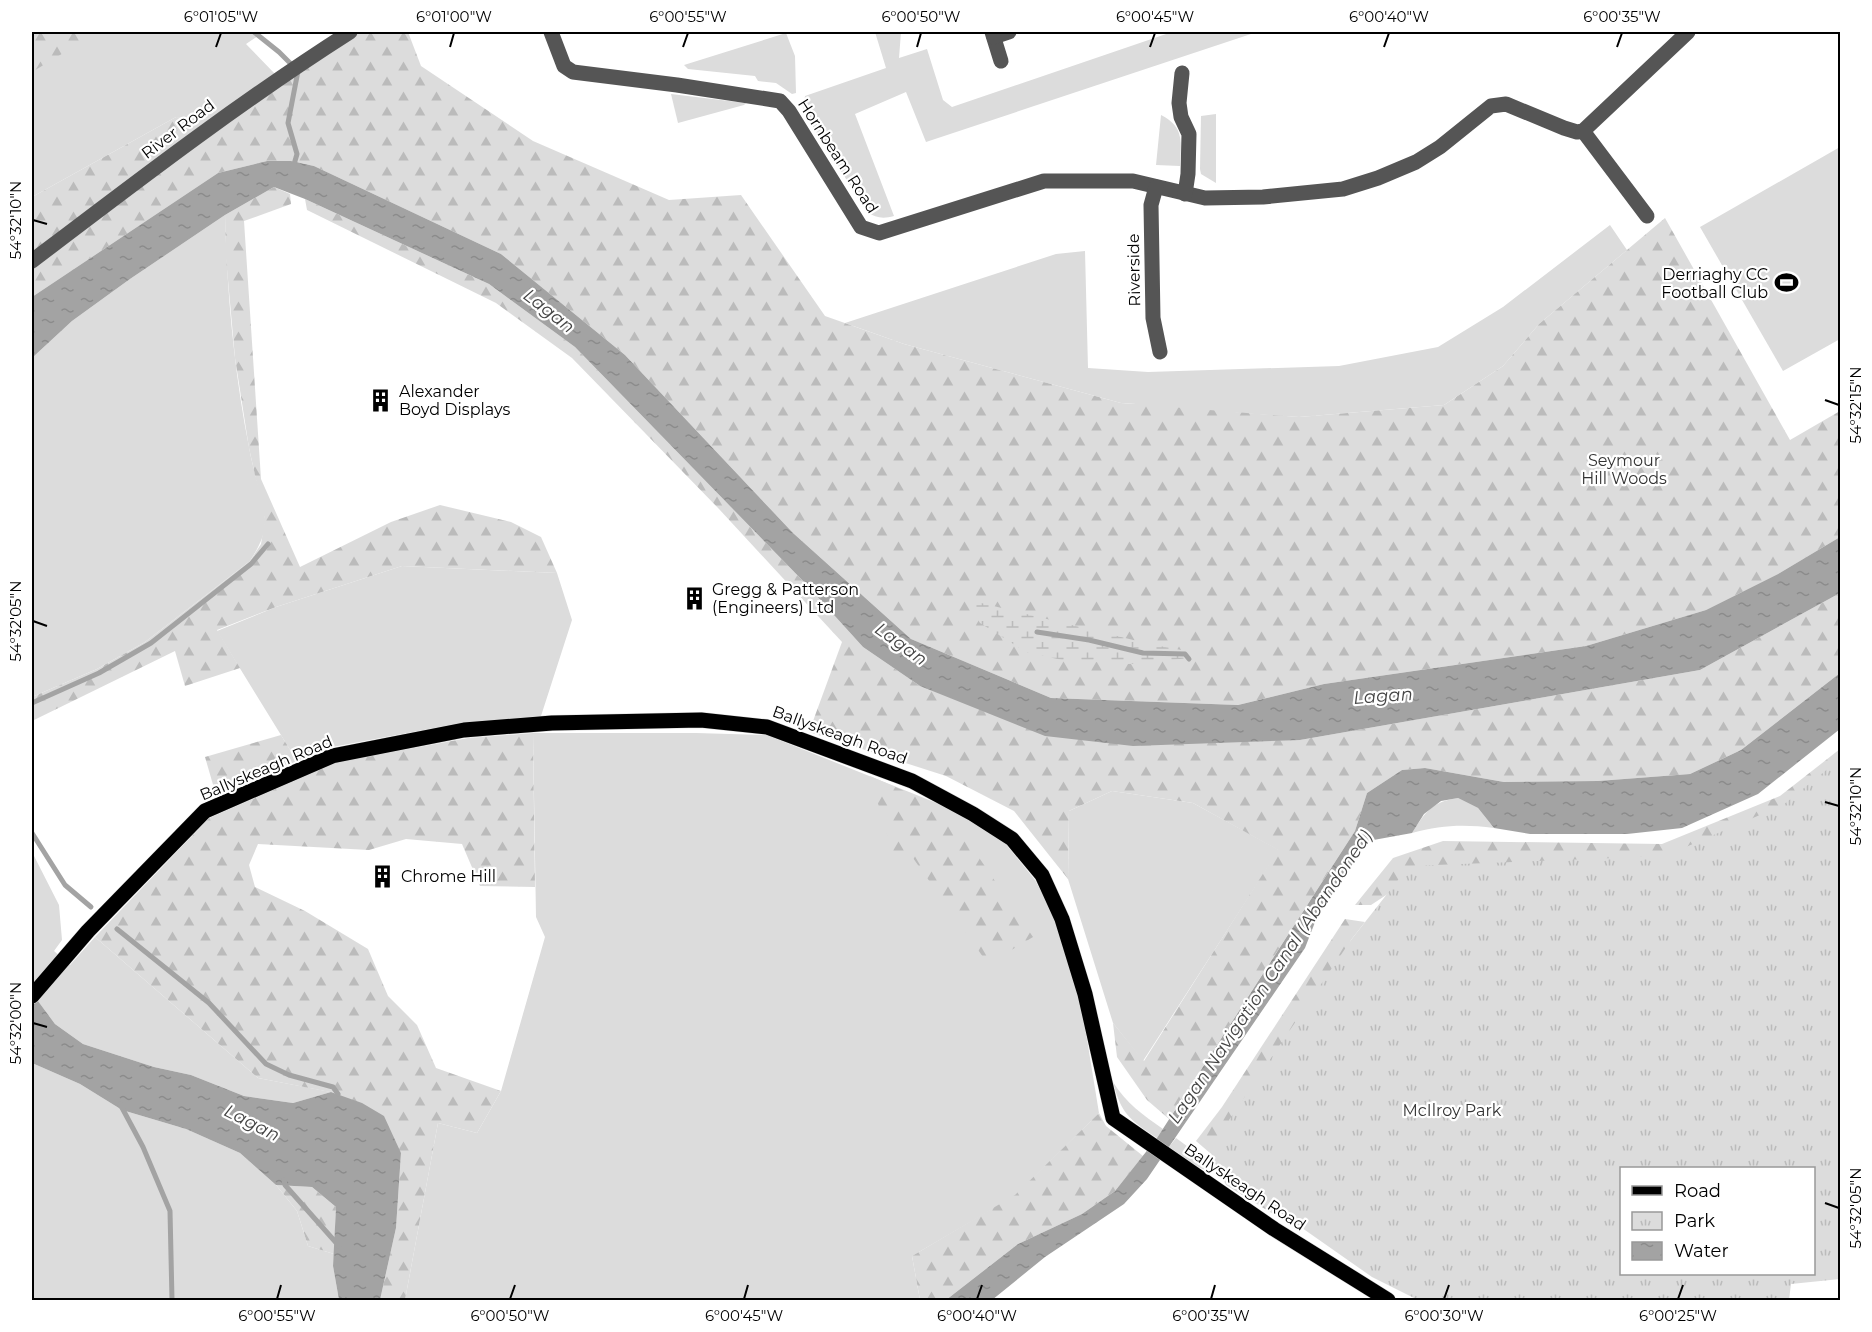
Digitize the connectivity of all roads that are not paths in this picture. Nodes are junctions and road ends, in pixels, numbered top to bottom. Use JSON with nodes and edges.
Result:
{"nodes":[{"id":1,"x":350,"y":32,"type":"edge"},
{"id":2,"x":551,"y":32,"type":"edge"},
{"id":3,"x":1009,"y":32,"type":"edge"},
{"id":4,"x":1688,"y":32,"type":"edge"},
{"id":5,"x":993,"y":34,"type":"edge"},
{"id":6,"x":1001,"y":61,"type":"dead end"},
{"id":7,"x":1182,"y":73,"type":"dead end"},
{"id":8,"x":1583,"y":131,"type":"junction"},
{"id":9,"x":1156,"y":187,"type":"junction"},
{"id":10,"x":1185,"y":194,"type":"junction"},
{"id":11,"x":1647,"y":216,"type":"dead end"},
{"id":12,"x":32,"y":261,"type":"edge"},
{"id":13,"x":1160,"y":352,"type":"dead end"},
{"id":14,"x":32,"y":996,"type":"edge"},
{"id":15,"x":1378,"y":1298,"type":"edge"}],
"edges":[{"from":1,"to":12,"type":"street","name":"River Road"},
{"from":2,"to":9,"type":"street","name":"Hornbeam Road"},
{"from":3,"to":5,"type":"street"},
{"from":4,"to":8,"type":"street"},
{"from":5,"to":6,"type":"street"},
{"from":7,"to":10,"type":"street"},
{"from":8,"to":10,"type":"street","name":"Hornbeam Road"},
{"from":8,"to":11,"type":"street"},
{"from":9,"to":10,"type":"street","name":"Hornbeam Road"},
{"from":9,"to":13,"type":"street","name":"Riverside"},
{"from":14,"to":15,"type":"main road","name":"Ballyskeagh Road"}]}
